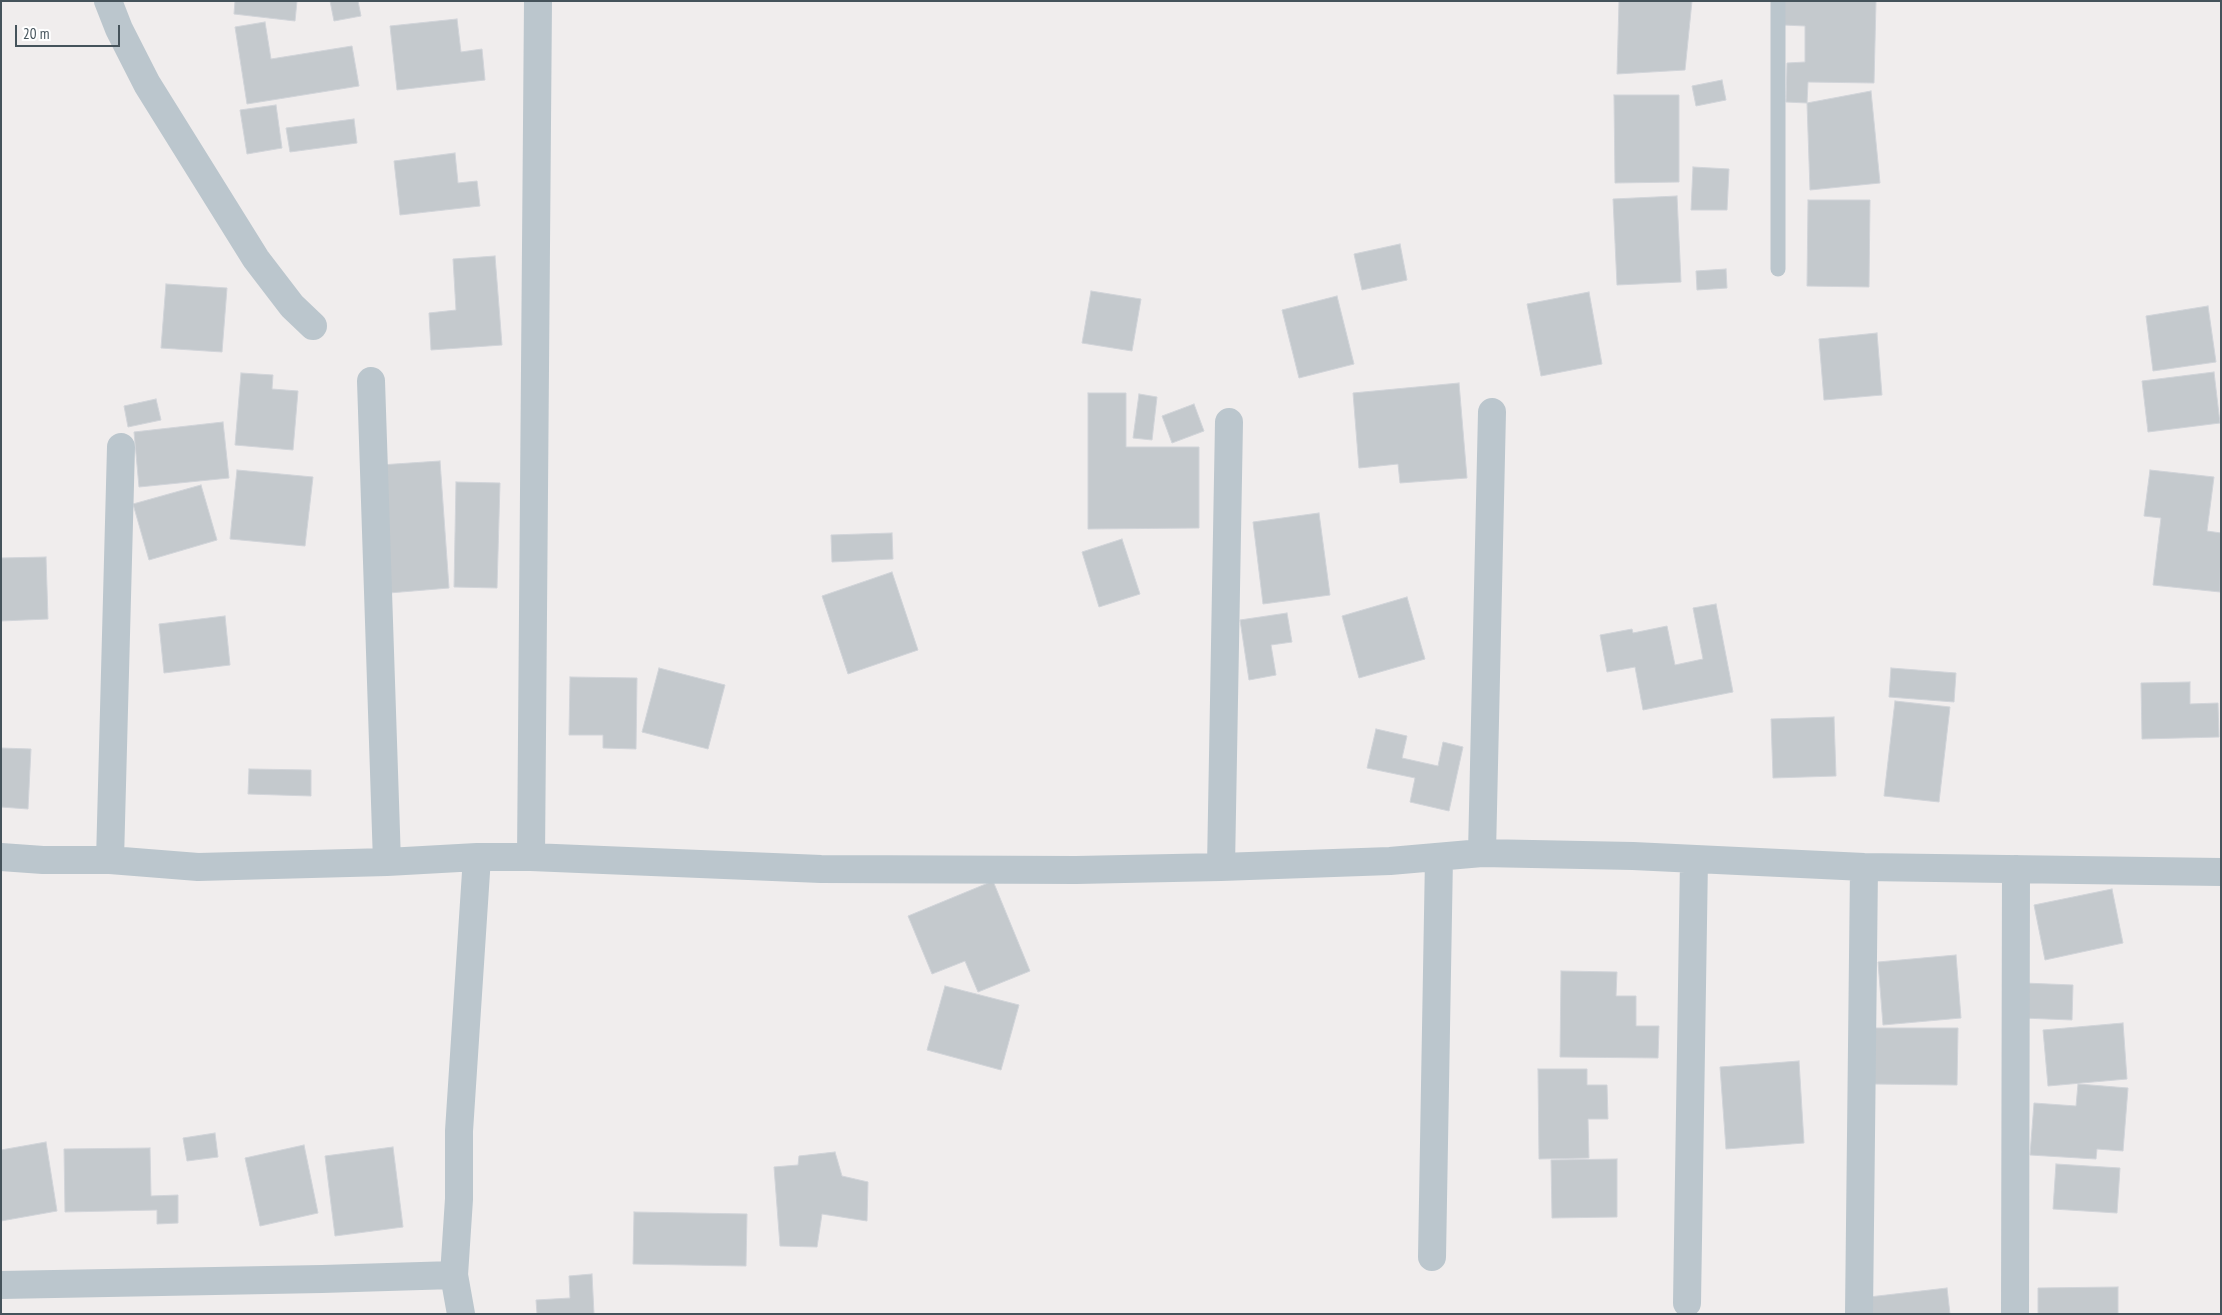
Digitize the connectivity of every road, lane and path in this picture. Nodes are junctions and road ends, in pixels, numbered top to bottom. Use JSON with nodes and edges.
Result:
{"nodes":[{"id":1,"x":108,"y":1,"type":"edge"},
{"id":2,"x":538,"y":1,"type":"edge"},
{"id":3,"x":1778,"y":1,"type":"edge"},
{"id":4,"x":1778,"y":269,"type":"dead end"},
{"id":5,"x":313,"y":326,"type":"dead end"},
{"id":6,"x":371,"y":381,"type":"dead end"},
{"id":7,"x":1492,"y":412,"type":"dead end"},
{"id":8,"x":1229,"y":422,"type":"dead end"},
{"id":9,"x":121,"y":446,"type":"dead end"},
{"id":10,"x":1482,"y":853,"type":"junction"},
{"id":11,"x":477,"y":856,"type":"junction"},
{"id":12,"x":1,"y":857,"type":"edge"},
{"id":13,"x":531,"y":857,"type":"junction"},
{"id":14,"x":1439,"y":857,"type":"junction"},
{"id":15,"x":1694,"y":859,"type":"junction"},
{"id":16,"x":110,"y":860,"type":"junction"},
{"id":17,"x":387,"y":862,"type":"junction"},
{"id":18,"x":1864,"y":867,"type":"junction"},
{"id":19,"x":1221,"y":868,"type":"junction"},
{"id":20,"x":2016,"y":869,"type":"junction"},
{"id":21,"x":2221,"y":872,"type":"edge"},
{"id":22,"x":1432,"y":1257,"type":"dead end"},
{"id":23,"x":454,"y":1275,"type":"junction"},
{"id":24,"x":1,"y":1285,"type":"edge"},
{"id":25,"x":1688,"y":1303,"type":"dead end"},
{"id":26,"x":461,"y":1314,"type":"edge"},
{"id":27,"x":1859,"y":1314,"type":"edge"},
{"id":28,"x":2015,"y":1314,"type":"edge"}],
"edges":[{"from":1,"to":5,"type":"street"},
{"from":2,"to":13,"type":"street"},
{"from":3,"to":4,"type":"lane"},
{"from":6,"to":17,"type":"street"},
{"from":7,"to":10,"type":"street"},
{"from":8,"to":19,"type":"street"},
{"from":9,"to":16,"type":"street"},
{"from":10,"to":14,"type":"street"},
{"from":10,"to":15,"type":"street"},
{"from":11,"to":13,"type":"street"},
{"from":11,"to":17,"type":"street"},
{"from":11,"to":23,"type":"street"},
{"from":12,"to":16,"type":"street"},
{"from":13,"to":19,"type":"street"},
{"from":14,"to":19,"type":"street"},
{"from":14,"to":22,"type":"street"},
{"from":15,"to":18,"type":"street"},
{"from":15,"to":25,"type":"street"},
{"from":16,"to":17,"type":"street"},
{"from":18,"to":20,"type":"street"},
{"from":18,"to":27,"type":"street"},
{"from":20,"to":21,"type":"street"},
{"from":20,"to":28,"type":"street"},
{"from":23,"to":24,"type":"street"},
{"from":23,"to":26,"type":"street"}]}
